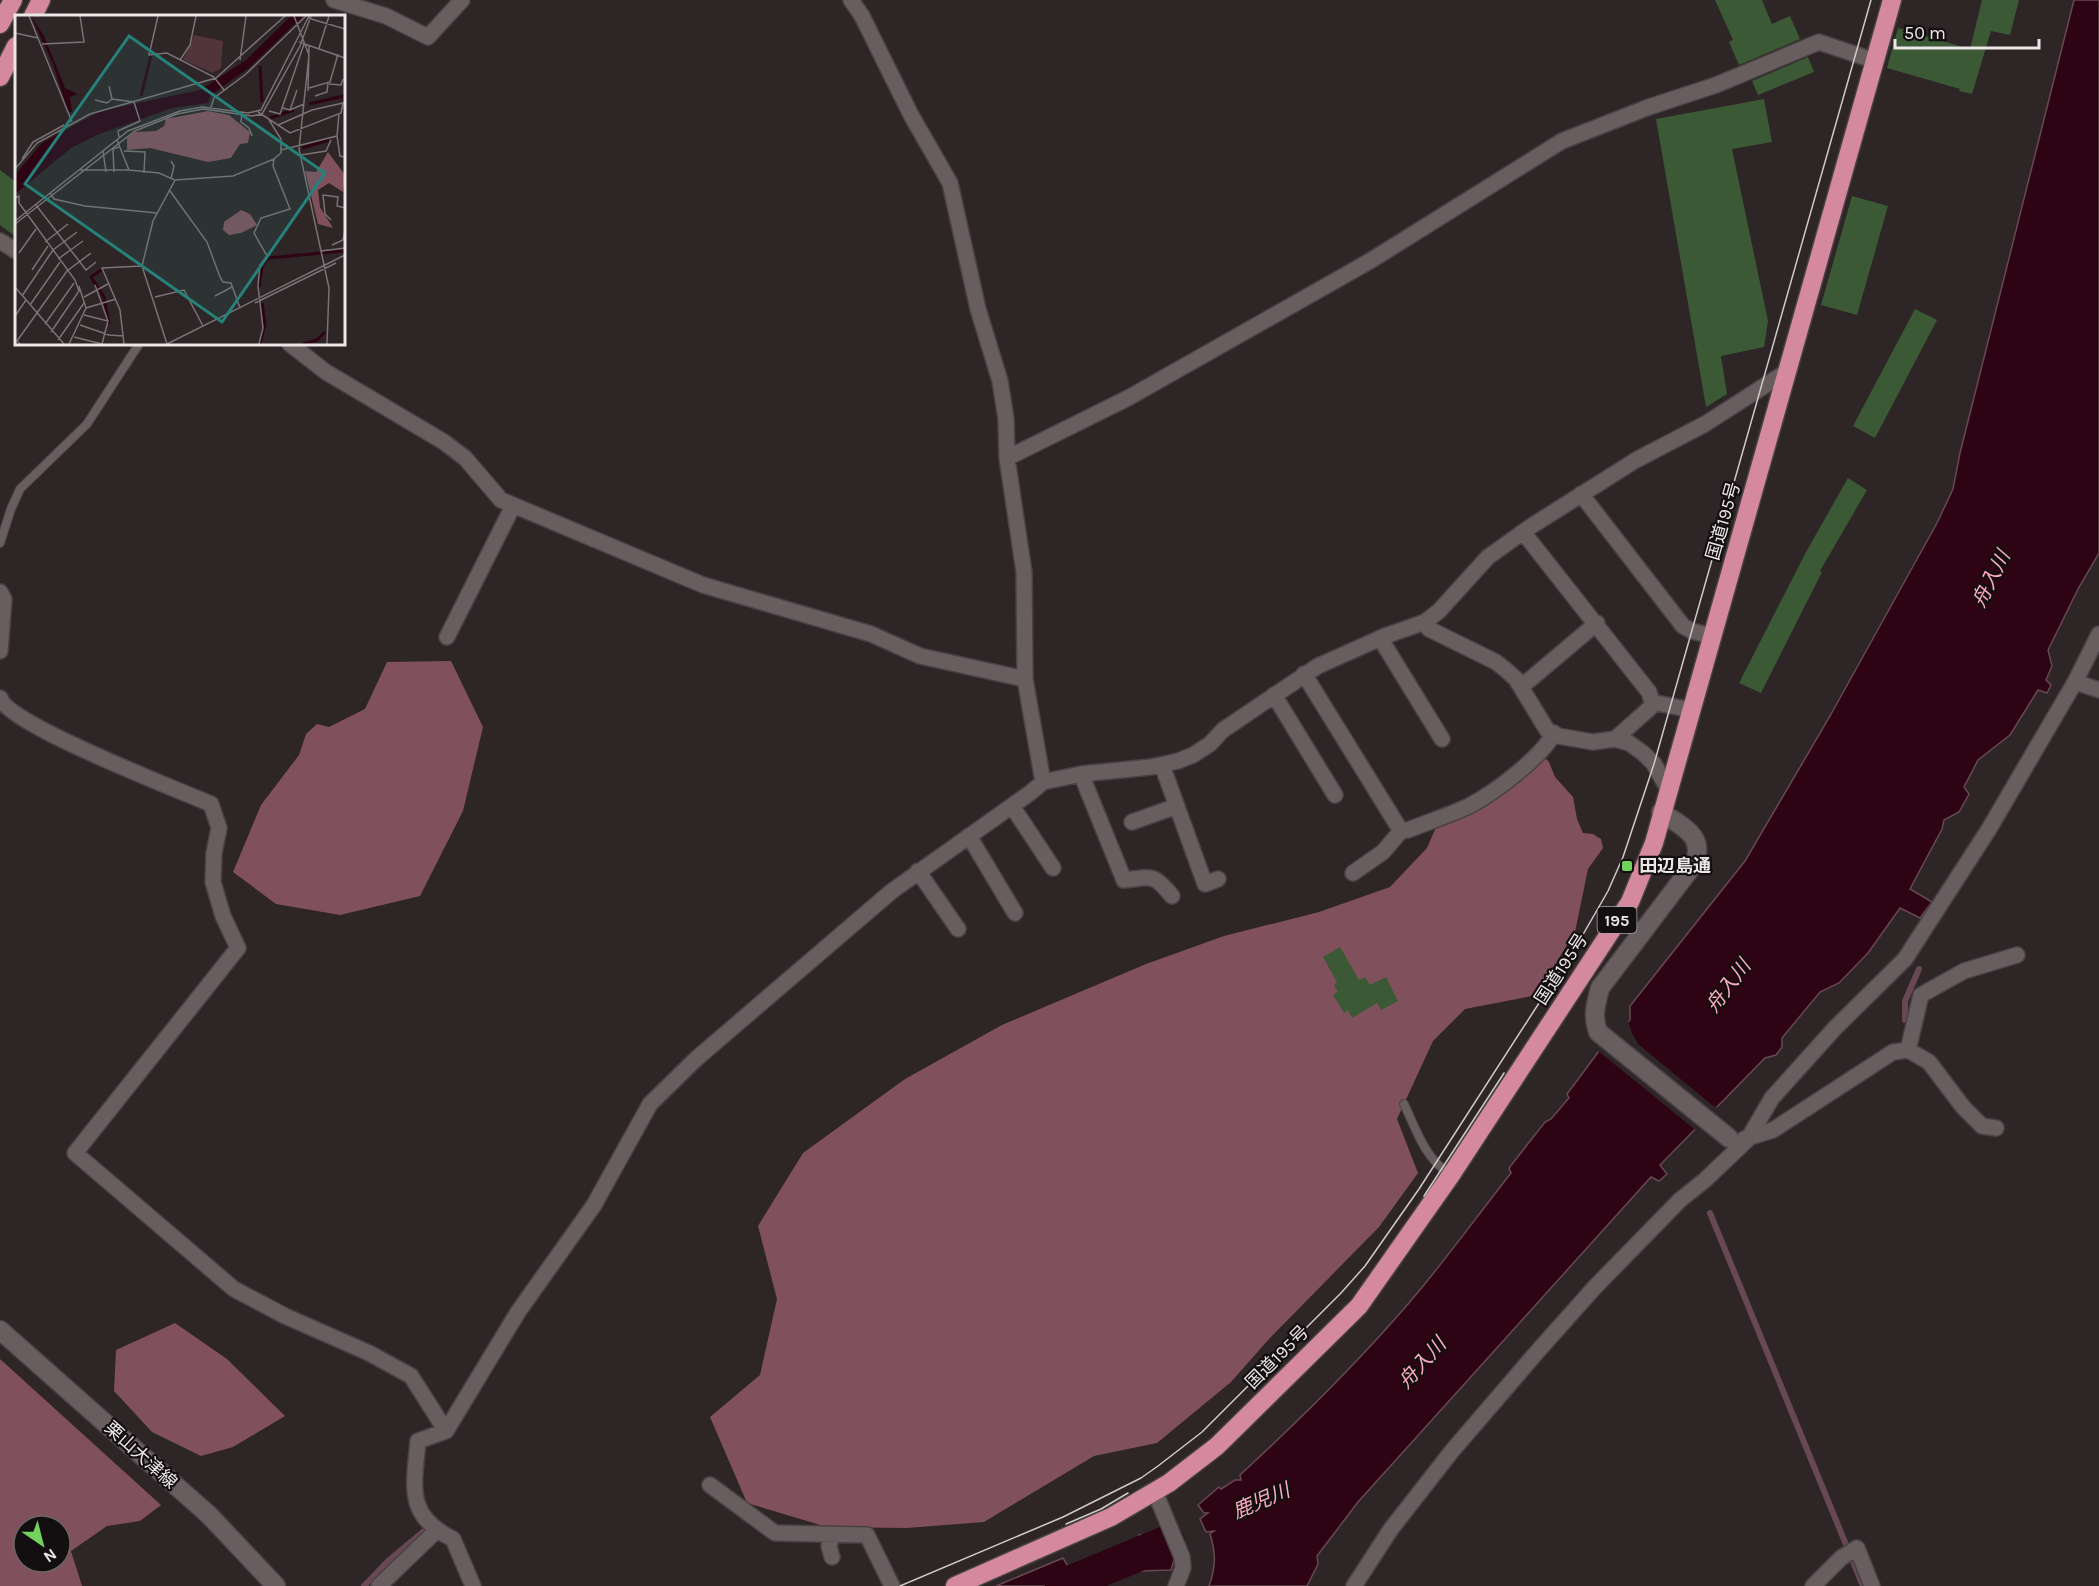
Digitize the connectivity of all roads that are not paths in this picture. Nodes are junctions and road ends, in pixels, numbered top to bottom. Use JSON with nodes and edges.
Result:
{"nodes":[{"id":1,"x":13,"y":0,"type":"edge"},
{"id":2,"x":41,"y":0,"type":"edge"},
{"id":3,"x":334,"y":0,"type":"edge"},
{"id":4,"x":462,"y":0,"type":"edge"},
{"id":5,"x":852,"y":0,"type":"edge"},
{"id":6,"x":1892,"y":0,"type":"edge"},
{"id":7,"x":34,"y":15,"type":"edge"},
{"id":8,"x":0,"y":24,"type":"edge"},
{"id":9,"x":15,"y":48,"type":"edge"},
{"id":10,"x":1875,"y":61,"type":"junction"},
{"id":11,"x":0,"y":77,"type":"edge"},
{"id":12,"x":0,"y":241,"type":"edge"},
{"id":13,"x":15,"y":250,"type":"edge"},
{"id":14,"x":138,"y":345,"type":"edge"},
{"id":15,"x":291,"y":345,"type":"edge"},
{"id":16,"x":1786,"y":372,"type":"junction"},
{"id":17,"x":1007,"y":458,"type":"junction"},
{"id":18,"x":1581,"y":494,"type":"junction"},
{"id":19,"x":513,"y":506,"type":"junction"},
{"id":20,"x":1523,"y":532,"type":"junction"},
{"id":21,"x":0,"y":543,"type":"edge"},
{"id":22,"x":0,"y":592,"type":"edge"},
{"id":23,"x":1425,"y":622,"type":"junction"},
{"id":24,"x":1597,"y":624,"type":"junction"},
{"id":25,"x":2099,"y":634,"type":"edge"},
{"id":26,"x":1712,"y":636,"type":"junction"},
{"id":27,"x":447,"y":638,"type":"dead end"},
{"id":28,"x":1380,"y":638,"type":"junction"},
{"id":29,"x":0,"y":651,"type":"edge"},
{"id":30,"x":2099,"y":652,"type":"edge"},
{"id":31,"x":1304,"y":674,"type":"junction"},
{"id":32,"x":1025,"y":679,"type":"junction"},
{"id":33,"x":2075,"y":682,"type":"junction"},
{"id":34,"x":1521,"y":687,"type":"junction"},
{"id":35,"x":2099,"y":690,"type":"edge"},
{"id":36,"x":1274,"y":695,"type":"junction"},
{"id":37,"x":0,"y":698,"type":"edge"},
{"id":38,"x":1652,"y":702,"type":"junction"},
{"id":39,"x":1691,"y":710,"type":"junction"},
{"id":40,"x":1554,"y":733,"type":"junction"},
{"id":41,"x":1442,"y":739,"type":"dead end"},
{"id":42,"x":1615,"y":739,"type":"junction"},
{"id":43,"x":1162,"y":765,"type":"junction"},
{"id":44,"x":1081,"y":774,"type":"junction"},
{"id":45,"x":1043,"y":782,"type":"junction"},
{"id":46,"x":1668,"y":789,"type":"junction"},
{"id":47,"x":1335,"y":795,"type":"dead end"},
{"id":48,"x":1012,"y":806,"type":"junction"},
{"id":49,"x":1177,"y":806,"type":"junction"},
{"id":50,"x":1661,"y":812,"type":"junction"},
{"id":51,"x":1132,"y":822,"type":"dead end"},
{"id":52,"x":1401,"y":831,"type":"junction"},
{"id":53,"x":969,"y":836,"type":"junction"},
{"id":54,"x":1053,"y":868,"type":"dead end"},
{"id":55,"x":918,"y":871,"type":"junction"},
{"id":56,"x":1353,"y":873,"type":"dead end"},
{"id":57,"x":1218,"y":879,"type":"dead end"},
{"id":58,"x":1172,"y":896,"type":"dead end"},
{"id":59,"x":1015,"y":913,"type":"dead end"},
{"id":60,"x":958,"y":929,"type":"dead end"},
{"id":61,"x":2017,"y":955,"type":"dead end"},
{"id":62,"x":1908,"y":1050,"type":"junction"},
{"id":63,"x":1404,"y":1104,"type":"dead end"},
{"id":64,"x":1996,"y":1128,"type":"dead end"},
{"id":65,"x":1729,"y":1138,"type":"joint"},
{"id":66,"x":1748,"y":1139,"type":"junction"},
{"id":67,"x":1451,"y":1175,"type":"junction"},
{"id":68,"x":0,"y":1330,"type":"edge"},
{"id":69,"x":446,"y":1431,"type":"junction"},
{"id":70,"x":710,"y":1485,"type":"dead end"},
{"id":71,"x":1155,"y":1492,"type":"junction"},
{"id":72,"x":436,"y":1531,"type":"junction"},
{"id":73,"x":833,"y":1534,"type":"junction"},
{"id":74,"x":832,"y":1557,"type":"dead end"},
{"id":75,"x":276,"y":1586,"type":"edge"},
{"id":76,"x":379,"y":1586,"type":"edge"},
{"id":77,"x":473,"y":1586,"type":"edge"},
{"id":78,"x":892,"y":1586,"type":"edge"},
{"id":79,"x":955,"y":1586,"type":"edge"},
{"id":80,"x":1176,"y":1586,"type":"edge"},
{"id":81,"x":1354,"y":1586,"type":"edge"},
{"id":82,"x":1813,"y":1586,"type":"edge"},
{"id":83,"x":1872,"y":1586,"type":"edge"}],
"edges":[{"from":1,"to":8,"type":"highway"},
{"from":2,"to":7,"type":"highway"},
{"from":3,"to":4,"type":"street"},
{"from":5,"to":17,"type":"street"},
{"from":6,"to":10,"type":"highway","name":"国道195号","number":"195"},
{"from":9,"to":11,"type":"highway"},
{"from":10,"to":16,"type":"highway","name":"国道195号","number":"195"},
{"from":10,"to":17,"type":"street"},
{"from":12,"to":13,"type":"street"},
{"from":14,"to":21,"type":"lane"},
{"from":15,"to":19,"type":"street"},
{"from":16,"to":18,"type":"street"},
{"from":16,"to":26,"type":"highway","name":"国道195号","number":"195"},
{"from":17,"to":32,"type":"street"},
{"from":18,"to":20,"type":"street"},
{"from":18,"to":26,"type":"street"},
{"from":19,"to":27,"type":"street"},
{"from":19,"to":32,"type":"street"},
{"from":20,"to":23,"type":"street"},
{"from":20,"to":24,"type":"street"},
{"from":22,"to":29,"type":"street"},
{"from":23,"to":28,"type":"street"},
{"from":23,"to":34,"type":"street"},
{"from":24,"to":34,"type":"street"},
{"from":24,"to":38,"type":"street"},
{"from":25,"to":33,"type":"street"},
{"from":26,"to":39,"type":"highway","name":"国道195号","number":"195"},
{"from":28,"to":31,"type":"street"},
{"from":28,"to":41,"type":"street"},
{"from":30,"to":33,"type":"street"},
{"from":31,"to":36,"type":"street"},
{"from":31,"to":52,"type":"street"},
{"from":32,"to":45,"type":"street"},
{"from":33,"to":35,"type":"street"},
{"from":33,"to":66,"type":"street"},
{"from":34,"to":40,"type":"street"},
{"from":36,"to":43,"type":"street"},
{"from":36,"to":47,"type":"street"},
{"from":37,"to":69,"type":"street"},
{"from":38,"to":39,"type":"street"},
{"from":38,"to":42,"type":"street"},
{"from":39,"to":46,"type":"highway","name":"国道195号","number":"195"},
{"from":40,"to":42,"type":"street"},
{"from":40,"to":52,"type":"street"},
{"from":42,"to":46,"type":"street"},
{"from":43,"to":44,"type":"street"},
{"from":43,"to":49,"type":"street"},
{"from":44,"to":45,"type":"street"},
{"from":44,"to":58,"type":"street"},
{"from":45,"to":48,"type":"street"},
{"from":46,"to":50,"type":"highway","name":"国道195号","number":"195"},
{"from":48,"to":53,"type":"street"},
{"from":48,"to":54,"type":"street"},
{"from":49,"to":51,"type":"street"},
{"from":49,"to":57,"type":"street"},
{"from":50,"to":65,"type":"street"},
{"from":50,"to":67,"type":"highway","name":"国道195号","number":"195"},
{"from":52,"to":56,"type":"street"},
{"from":53,"to":55,"type":"street"},
{"from":53,"to":59,"type":"street"},
{"from":55,"to":60,"type":"street"},
{"from":55,"to":69,"type":"street"},
{"from":61,"to":62,"type":"street"},
{"from":62,"to":64,"type":"street"},
{"from":62,"to":66,"type":"street"},
{"from":63,"to":67,"type":"lane"},
{"from":65,"to":66,"type":"street"},
{"from":66,"to":81,"type":"street"},
{"from":67,"to":71,"type":"highway","name":"国道195号","number":"195"},
{"from":68,"to":75,"type":"street","name":"栗山大津線"},
{"from":69,"to":72,"type":"street"},
{"from":70,"to":73,"type":"street"},
{"from":71,"to":79,"type":"highway","name":"国道195号","number":"195"},
{"from":71,"to":80,"type":"street"},
{"from":72,"to":76,"type":"street"},
{"from":72,"to":77,"type":"street"},
{"from":73,"to":74,"type":"street"},
{"from":73,"to":78,"type":"street"},
{"from":82,"to":83,"type":"street"}]}
